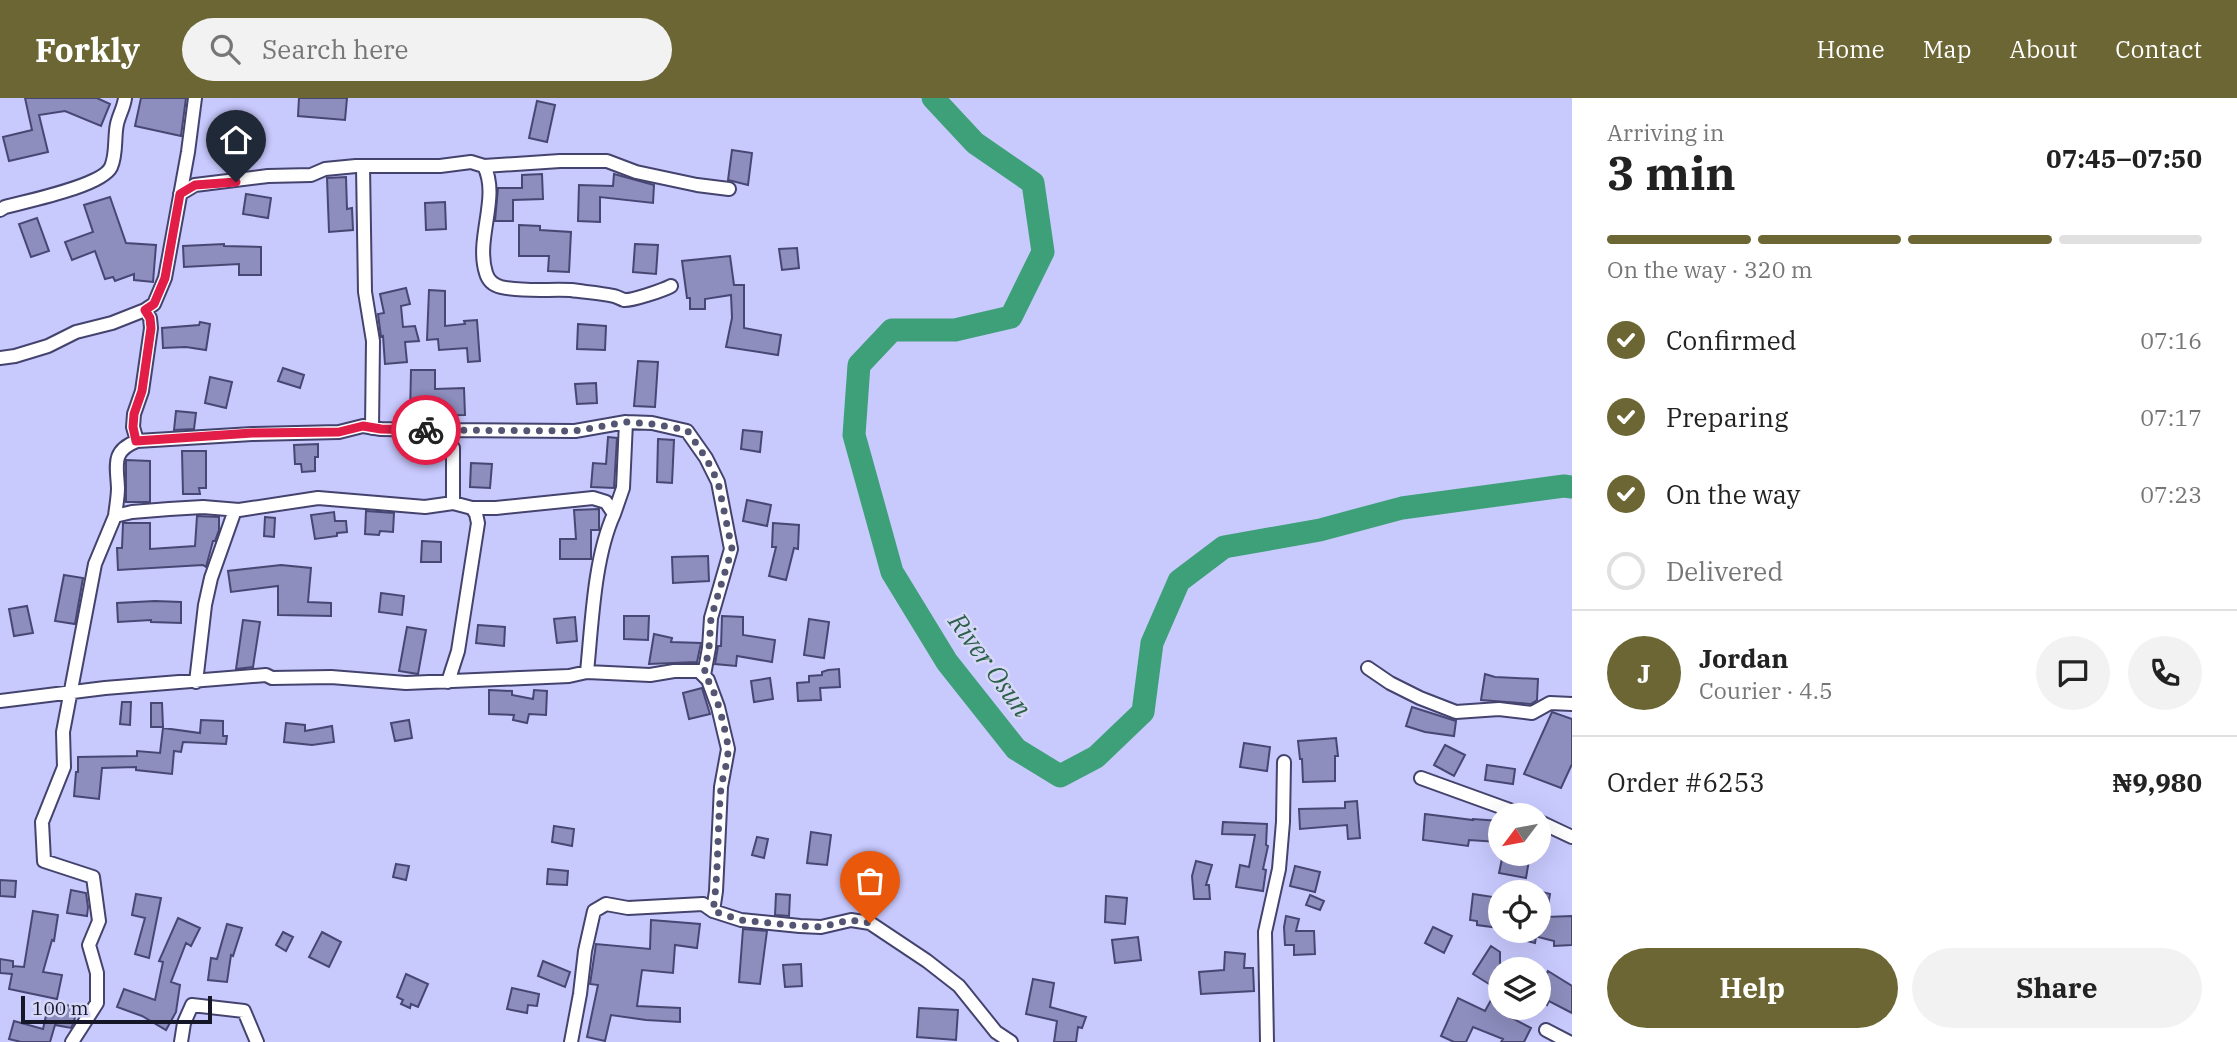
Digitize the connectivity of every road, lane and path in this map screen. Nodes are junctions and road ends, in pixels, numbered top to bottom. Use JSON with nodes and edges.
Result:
{"nodes":[{"id":1,"x":125,"y":98,"type":"edge"},
{"id":2,"x":195,"y":98,"type":"edge"},
{"id":3,"x":363,"y":166,"type":"junction"},
{"id":4,"x":484,"y":166,"type":"junction"},
{"id":5,"x":729,"y":189,"type":"dead end"},
{"id":6,"x":180,"y":194,"type":"junction"},
{"id":7,"x":0,"y":210,"type":"edge"},
{"id":8,"x":671,"y":286,"type":"dead end"},
{"id":9,"x":145,"y":310,"type":"junction"},
{"id":10,"x":0,"y":358,"type":"edge"},
{"id":11,"x":626,"y":422,"type":"junction"},
{"id":12,"x":372,"y":428,"type":"junction"},
{"id":13,"x":442,"y":430,"type":"junction"},
{"id":14,"x":136,"y":441,"type":"junction"},
{"id":15,"x":453,"y":503,"type":"junction"},
{"id":16,"x":472,"y":509,"type":"junction"},
{"id":17,"x":235,"y":510,"type":"junction"},
{"id":18,"x":614,"y":514,"type":"junction"},
{"id":19,"x":115,"y":516,"type":"junction"},
{"id":20,"x":1368,"y":668,"type":"dead end"},
{"id":21,"x":587,"y":672,"type":"junction"},
{"id":22,"x":704,"y":675,"type":"junction"},
{"id":23,"x":195,"y":682,"type":"junction"},
{"id":24,"x":448,"y":682,"type":"junction"},
{"id":25,"x":70,"y":692,"type":"junction"},
{"id":26,"x":0,"y":701,"type":"edge"},
{"id":27,"x":1572,"y":704,"type":"edge"},
{"id":28,"x":1284,"y":762,"type":"dead end"},
{"id":29,"x":1421,"y":778,"type":"dead end"},
{"id":30,"x":1490,"y":803,"type":"edge"},
{"id":31,"x":1551,"y":827,"type":"edge"},
{"id":32,"x":1572,"y":837,"type":"edge"},
{"id":33,"x":713,"y":911,"type":"junction"},
{"id":34,"x":1546,"y":1030,"type":"dead end"},
{"id":35,"x":72,"y":1042,"type":"edge"},
{"id":36,"x":181,"y":1042,"type":"edge"},
{"id":37,"x":257,"y":1042,"type":"edge"},
{"id":38,"x":571,"y":1042,"type":"edge"},
{"id":39,"x":1011,"y":1042,"type":"edge"},
{"id":40,"x":1267,"y":1042,"type":"edge"},
{"id":41,"x":1569,"y":1042,"type":"edge"}],
"edges":[{"from":1,"to":7,"type":"street"},
{"from":2,"to":6,"type":"street"},
{"from":3,"to":4,"type":"street"},
{"from":3,"to":6,"type":"street"},
{"from":3,"to":12,"type":"street"},
{"from":4,"to":5,"type":"street"},
{"from":4,"to":8,"type":"street"},
{"from":6,"to":9,"type":"street"},
{"from":9,"to":10,"type":"street"},
{"from":9,"to":14,"type":"street"},
{"from":11,"to":13,"type":"street"},
{"from":11,"to":18,"type":"street"},
{"from":11,"to":22,"type":"street"},
{"from":12,"to":13,"type":"street"},
{"from":12,"to":14,"type":"street"},
{"from":13,"to":15,"type":"street"},
{"from":14,"to":19,"type":"street"},
{"from":15,"to":16,"type":"street"},
{"from":15,"to":17,"type":"street"},
{"from":16,"to":18,"type":"street"},
{"from":16,"to":24,"type":"street"},
{"from":17,"to":19,"type":"street"},
{"from":17,"to":23,"type":"street"},
{"from":18,"to":21,"type":"street"},
{"from":19,"to":25,"type":"street"},
{"from":20,"to":27,"type":"street"},
{"from":21,"to":22,"type":"street"},
{"from":21,"to":24,"type":"street"},
{"from":22,"to":33,"type":"street"},
{"from":23,"to":24,"type":"street"},
{"from":23,"to":25,"type":"street"},
{"from":25,"to":26,"type":"street"},
{"from":25,"to":35,"type":"street"},
{"from":28,"to":40,"type":"street"},
{"from":29,"to":30,"type":"street"},
{"from":31,"to":32,"type":"street"},
{"from":33,"to":38,"type":"street"},
{"from":33,"to":39,"type":"street"},
{"from":34,"to":41,"type":"street"},
{"from":36,"to":37,"type":"street"}]}
